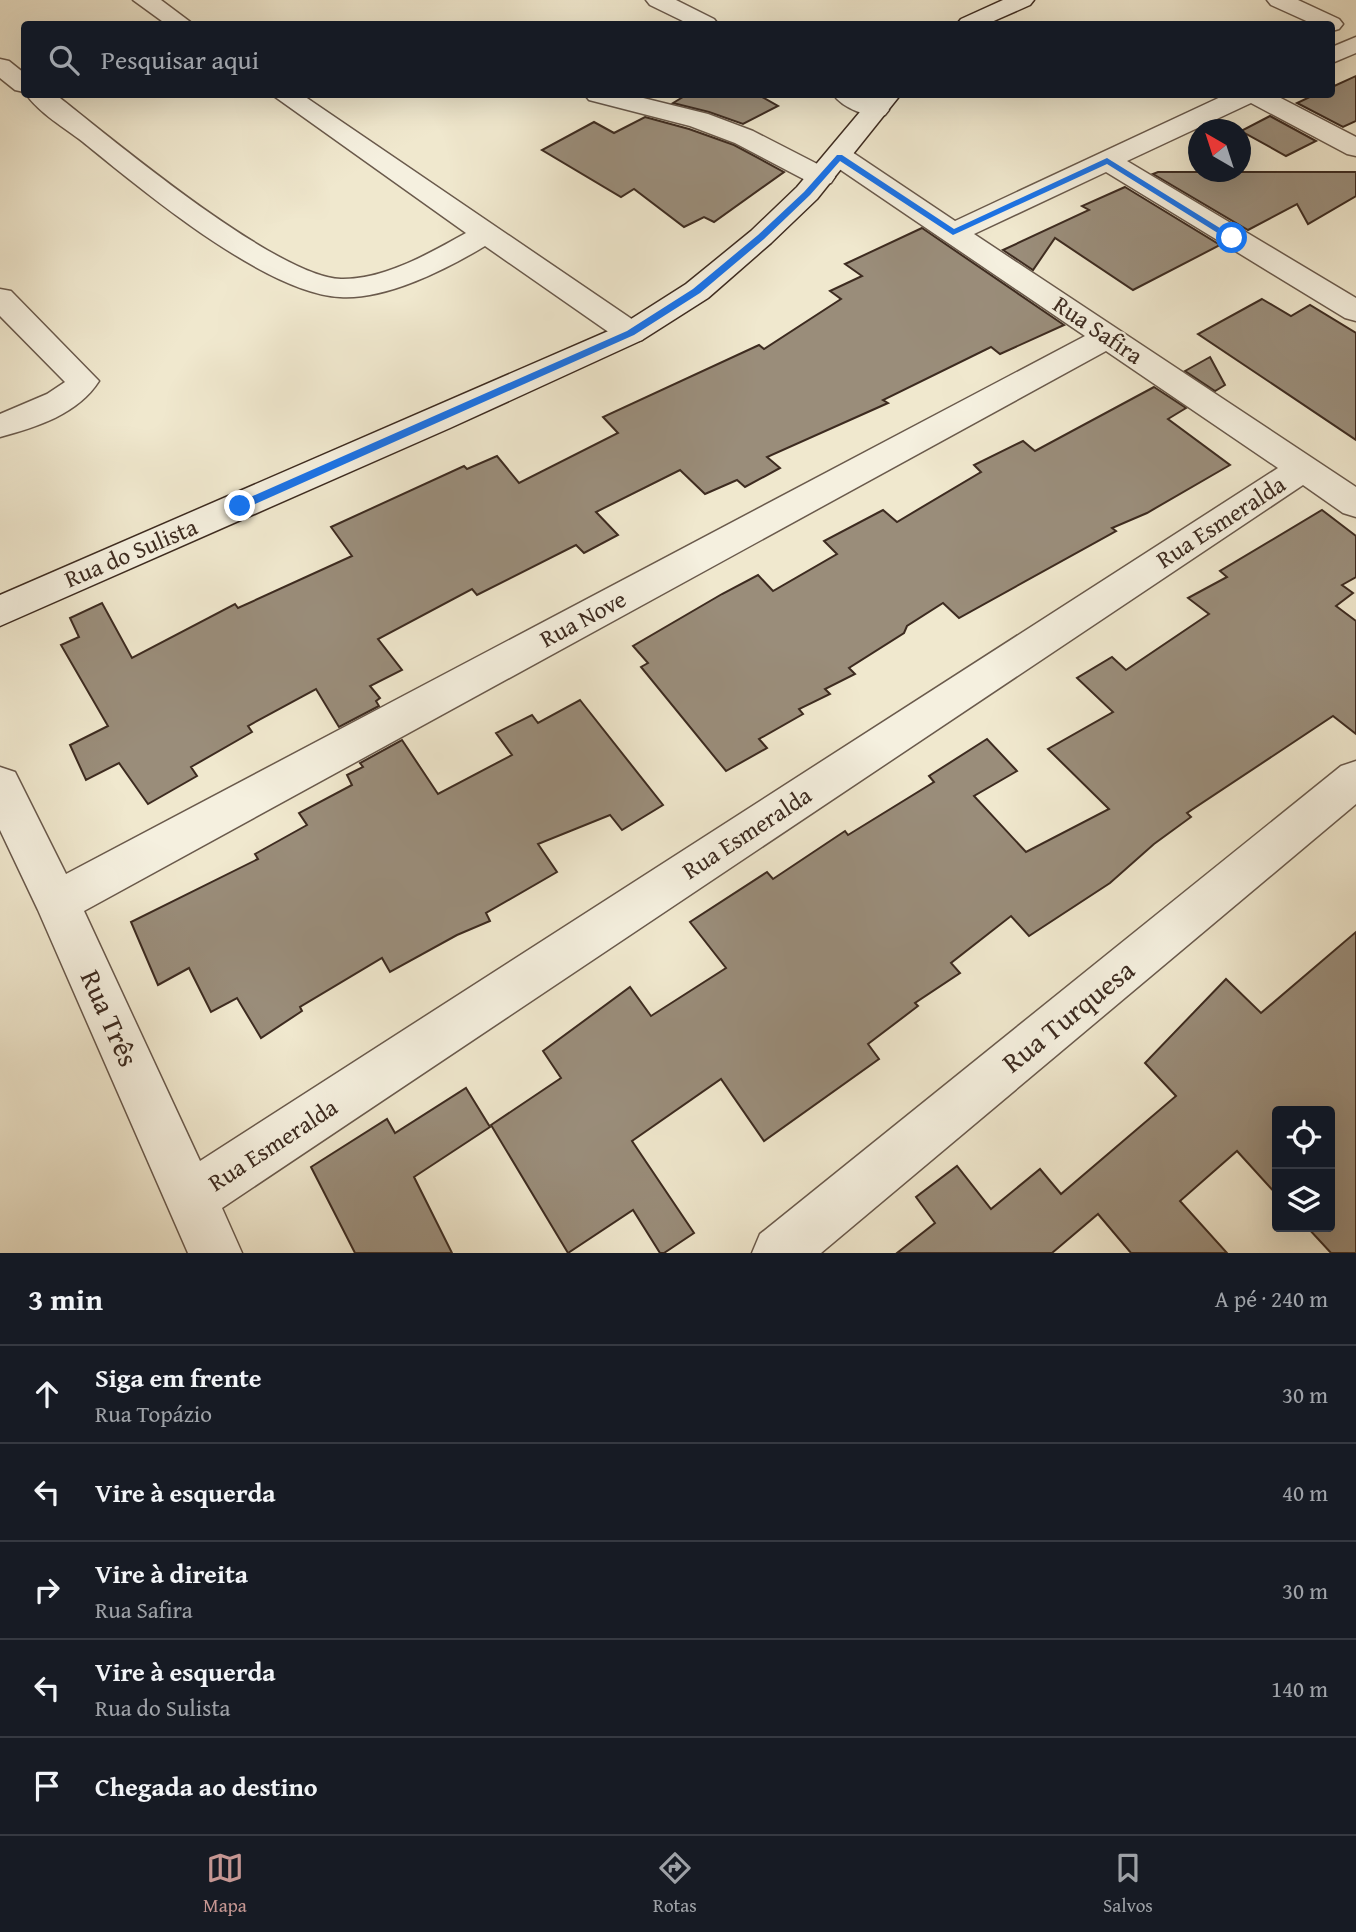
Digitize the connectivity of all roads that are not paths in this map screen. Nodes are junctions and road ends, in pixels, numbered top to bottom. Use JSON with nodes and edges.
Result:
{"nodes":[{"id":1,"x":145,"y":0,"type":"edge"},
{"id":2,"x":658,"y":0,"type":"edge"},
{"id":3,"x":1022,"y":0,"type":"edge"},
{"id":4,"x":1279,"y":0,"type":"edge"},
{"id":5,"x":176,"y":21,"type":"edge"},
{"id":6,"x":700,"y":21,"type":"edge"},
{"id":7,"x":976,"y":21,"type":"edge"},
{"id":8,"x":1323,"y":21,"type":"edge"},
{"id":9,"x":1335,"y":27,"type":"edge"},
{"id":10,"x":1356,"y":36,"type":"edge"},
{"id":11,"x":1356,"y":44,"type":"edge"},
{"id":12,"x":1335,"y":54,"type":"edge"},
{"id":13,"x":0,"y":66,"type":"edge"},
{"id":14,"x":21,"y":83,"type":"edge"},
{"id":15,"x":43,"y":98,"type":"edge"},
{"id":16,"x":289,"y":98,"type":"edge"},
{"id":17,"x":610,"y":98,"type":"edge"},
{"id":18,"x":864,"y":98,"type":"edge"},
{"id":19,"x":1242,"y":98,"type":"edge"},
{"id":20,"x":1259,"y":98,"type":"edge"},
{"id":21,"x":882,"y":102,"type":"edge"},
{"id":22,"x":1356,"y":148,"type":"edge"},
{"id":23,"x":1107,"y":161,"type":"junction"},
{"id":24,"x":830,"y":167,"type":"junction"},
{"id":25,"x":953,"y":233,"type":"junction"},
{"id":26,"x":485,"y":234,"type":"junction"},
{"id":27,"x":0,"y":298,"type":"edge"},
{"id":28,"x":1356,"y":311,"type":"edge"},
{"id":29,"x":631,"y":333,"type":"junction"},
{"id":30,"x":1108,"y":337,"type":"junction"},
{"id":31,"x":0,"y":426,"type":"edge"},
{"id":32,"x":1303,"y":468,"type":"junction"},
{"id":33,"x":1356,"y":504,"type":"edge"},
{"id":34,"x":0,"y":611,"type":"edge"},
{"id":35,"x":1356,"y":779,"type":"edge"},
{"id":36,"x":0,"y":785,"type":"edge"},
{"id":37,"x":57,"y":902,"type":"junction"},
{"id":38,"x":191,"y":1198,"type":"junction"},
{"id":39,"x":215,"y":1253,"type":"edge"},
{"id":40,"x":779,"y":1253,"type":"edge"}],
"edges":[{"from":1,"to":5,"type":"street"},
{"from":2,"to":6,"type":"street"},
{"from":3,"to":7,"type":"street"},
{"from":4,"to":8,"type":"street"},
{"from":9,"to":10,"type":"street"},
{"from":11,"to":12,"type":"street"},
{"from":13,"to":14,"type":"street"},
{"from":15,"to":26,"type":"street"},
{"from":16,"to":26,"type":"street"},
{"from":17,"to":24,"type":"street","name":"Rua Safira"},
{"from":18,"to":21,"type":"street"},
{"from":19,"to":23,"type":"street"},
{"from":20,"to":22,"type":"street"},
{"from":21,"to":24,"type":"street","name":"Rua do Sulista"},
{"from":23,"to":25,"type":"street"},
{"from":23,"to":28,"type":"street"},
{"from":24,"to":25,"type":"street","name":"Rua Safira"},
{"from":24,"to":29,"type":"street","name":"Rua do Sulista"},
{"from":25,"to":30,"type":"street","name":"Rua Safira"},
{"from":26,"to":29,"type":"street"},
{"from":27,"to":31,"type":"street"},
{"from":29,"to":34,"type":"street","name":"Rua do Sulista"},
{"from":30,"to":32,"type":"street","name":"Rua Safira"},
{"from":30,"to":37,"type":"street","name":"Rua Nove"},
{"from":32,"to":33,"type":"street","name":"Rua Safira"},
{"from":32,"to":38,"type":"street","name":"Rua Esmeralda"},
{"from":35,"to":40,"type":"street","name":"Rua Turquesa"},
{"from":36,"to":37,"type":"street","name":"Rua Três"},
{"from":37,"to":38,"type":"street","name":"Rua Três"},
{"from":38,"to":39,"type":"street","name":"Rua Três"}]}
